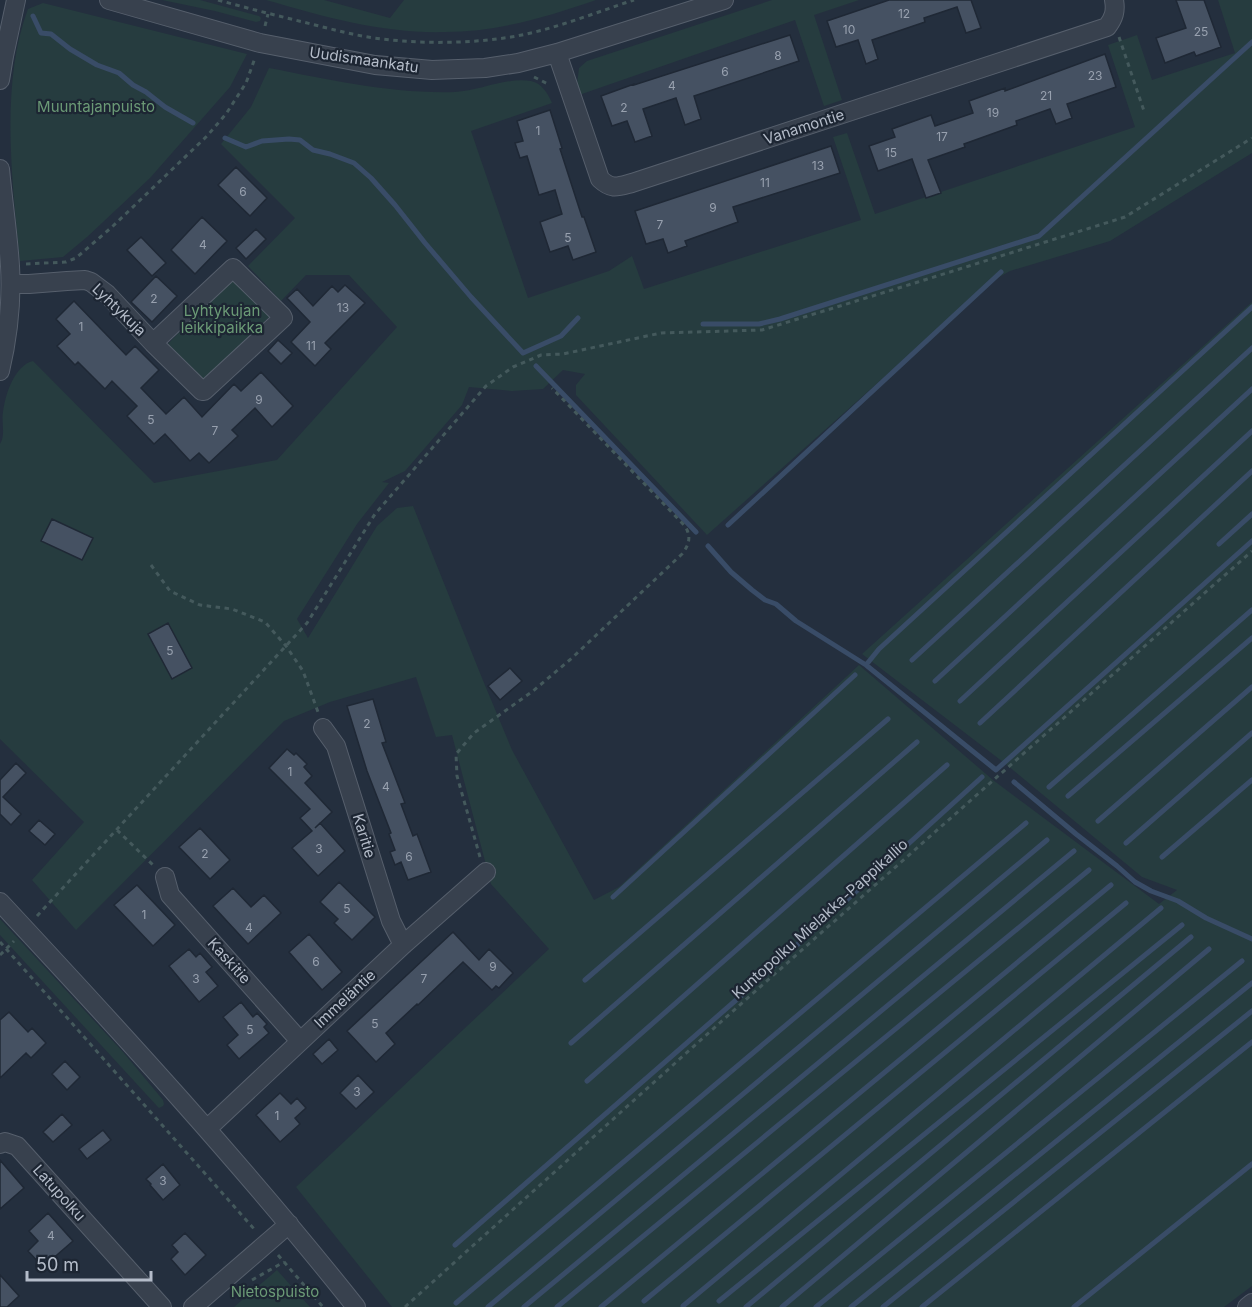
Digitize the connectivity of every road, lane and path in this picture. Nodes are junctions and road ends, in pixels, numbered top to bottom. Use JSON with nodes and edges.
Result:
{"nodes":[{"id":1,"x":16,"y":0,"type":"edge"},
{"id":2,"x":109,"y":0,"type":"edge"},
{"id":3,"x":218,"y":0,"type":"edge"},
{"id":4,"x":634,"y":0,"type":"edge"},
{"id":5,"x":724,"y":0,"type":"edge"},
{"id":6,"x":1114,"y":9,"type":"edge"},
{"id":7,"x":268,"y":14,"type":"junction"},
{"id":8,"x":264,"y":28,"type":"dead end"},
{"id":9,"x":513,"y":36,"type":"junction"},
{"id":10,"x":514,"y":43,"type":"dead end"},
{"id":11,"x":557,"y":53,"type":"junction"},
{"id":12,"x":256,"y":54,"type":"dead end"},
{"id":13,"x":528,"y":77,"type":"dead end"},
{"id":14,"x":0,"y":80,"type":"edge"},
{"id":15,"x":566,"y":82,"type":"junction"},
{"id":16,"x":1144,"y":111,"type":"dead end"},
{"id":17,"x":1252,"y":138,"type":"edge"},
{"id":18,"x":0,"y":169,"type":"edge"},
{"id":19,"x":20,"y":264,"type":"dead end"},
{"id":20,"x":11,"y":284,"type":"junction"},
{"id":21,"x":153,"y":343,"type":"junction"},
{"id":22,"x":0,"y":371,"type":"edge"},
{"id":23,"x":552,"y":387,"type":"dead end"},
{"id":24,"x":1252,"y":551,"type":"edge"},
{"id":25,"x":151,"y":565,"type":"dead end"},
{"id":26,"x":286,"y":646,"type":"junction"},
{"id":27,"x":323,"y":728,"type":"joint"},
{"id":28,"x":117,"y":829,"type":"junction"},
{"id":29,"x":486,"y":872,"type":"joint"},
{"id":30,"x":165,"y":877,"type":"joint"},
{"id":31,"x":0,"y":902,"type":"edge"},
{"id":32,"x":41,"y":912,"type":"dead end"},
{"id":33,"x":0,"y":942,"type":"edge"},
{"id":34,"x":403,"y":945,"type":"junction"},
{"id":35,"x":300,"y":1041,"type":"junction"},
{"id":36,"x":207,"y":1129,"type":"junction"},
{"id":37,"x":0,"y":1144,"type":"edge"},
{"id":38,"x":289,"y":1224,"type":"junction"},
{"id":39,"x":254,"y":1229,"type":"dead end"},
{"id":40,"x":244,"y":1285,"type":"dead end"},
{"id":41,"x":1252,"y":1303,"type":"edge"},
{"id":42,"x":162,"y":1307,"type":"edge"},
{"id":43,"x":193,"y":1307,"type":"edge"},
{"id":44,"x":322,"y":1307,"type":"edge"},
{"id":45,"x":356,"y":1307,"type":"edge"},
{"id":46,"x":405,"y":1307,"type":"edge"},
{"id":47,"x":1246,"y":1307,"type":"edge"}],
"edges":[{"from":1,"to":14,"type":"street"},
{"from":2,"to":11,"type":"street","name":"Uudismaankatu"},
{"from":3,"to":7,"type":"path"},
{"from":4,"to":9,"type":"path"},
{"from":5,"to":11,"type":"street","name":"Uudismaankatu"},
{"from":6,"to":15,"type":"street","name":"Vanamontie"},
{"from":6,"to":16,"type":"path"},
{"from":7,"to":8,"type":"path"},
{"from":7,"to":9,"type":"path"},
{"from":9,"to":10,"type":"path"},
{"from":11,"to":15,"type":"street","name":"Vanamontie"},
{"from":12,"to":19,"type":"path"},
{"from":13,"to":15,"type":"path"},
{"from":17,"to":26,"type":"path"},
{"from":18,"to":20,"type":"street"},
{"from":20,"to":21,"type":"street","name":"Lyhtykuja"},
{"from":20,"to":22,"type":"street"},
{"from":21,"to":21,"type":"street","name":"Lyhtykuja"},
{"from":23,"to":29,"type":"path"},
{"from":24,"to":46,"type":"path","name":"Kuntopolku Mielakka-Pappikallio"},
{"from":25,"to":26,"type":"path"},
{"from":26,"to":27,"type":"path"},
{"from":26,"to":28,"type":"path"},
{"from":27,"to":34,"type":"street","name":"Karitie"},
{"from":28,"to":30,"type":"path"},
{"from":28,"to":32,"type":"path"},
{"from":29,"to":34,"type":"street","name":"Immeläntie"},
{"from":30,"to":35,"type":"street","name":"Kaskitie"},
{"from":31,"to":36,"type":"street"},
{"from":33,"to":39,"type":"path"},
{"from":34,"to":35,"type":"street","name":"Immeläntie"},
{"from":35,"to":36,"type":"street","name":"Immeläntie"},
{"from":36,"to":38,"type":"street"},
{"from":37,"to":42,"type":"street","name":"Latupolku"},
{"from":38,"to":43,"type":"street"},
{"from":38,"to":45,"type":"street"},
{"from":40,"to":44,"type":"path"},
{"from":41,"to":47,"type":"street"}]}
